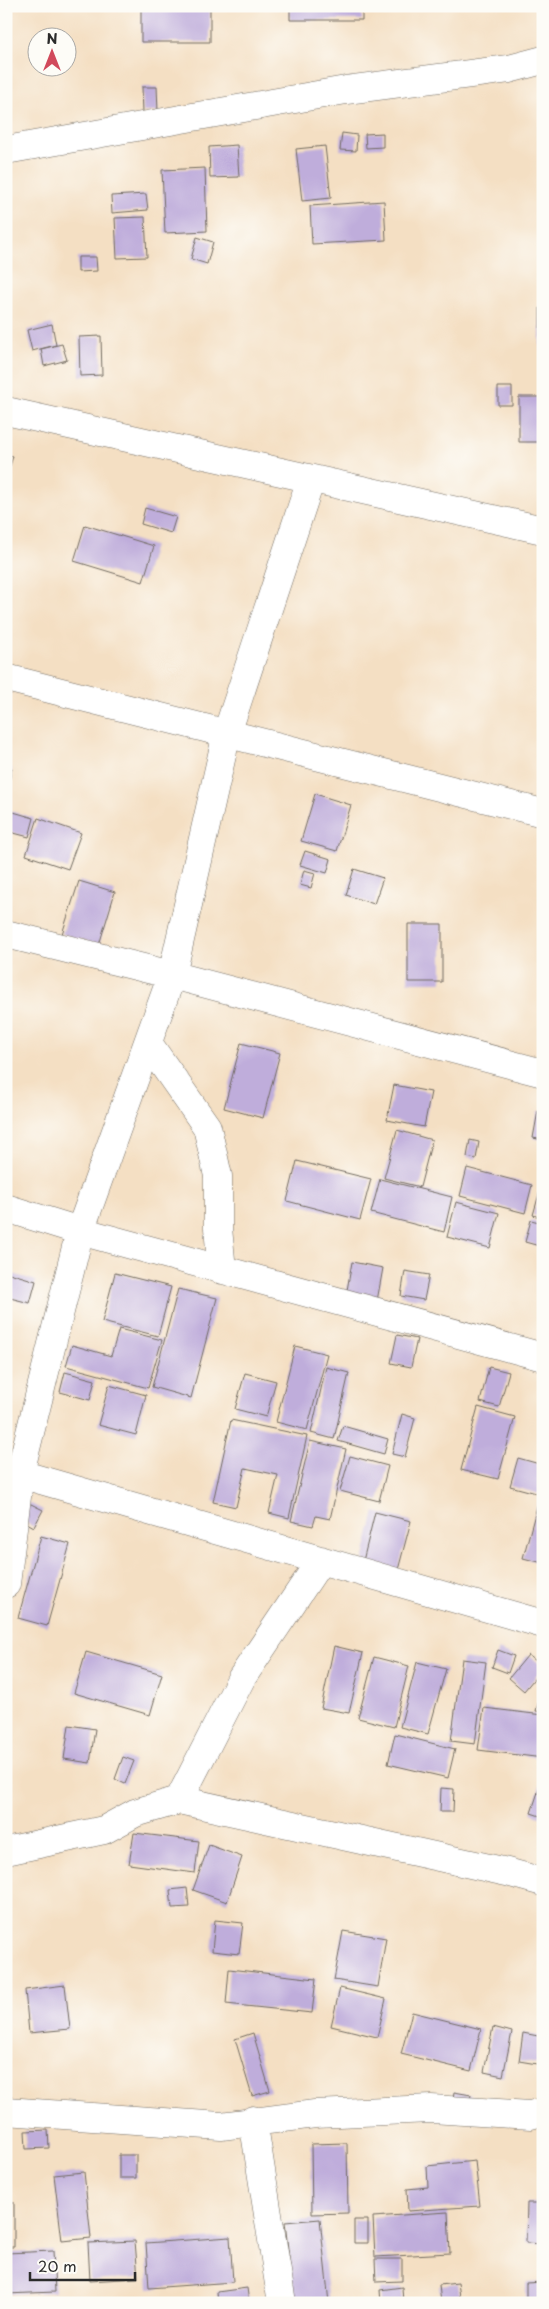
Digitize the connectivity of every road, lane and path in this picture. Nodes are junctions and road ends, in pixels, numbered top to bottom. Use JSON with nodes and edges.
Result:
{"nodes":[{"id":1,"x":543,"y":60,"type":"edge"},
{"id":2,"x":6,"y":150,"type":"edge"},
{"id":3,"x":6,"y":411,"type":"edge"},
{"id":4,"x":312,"y":479,"type":"junction"},
{"id":5,"x":543,"y":530,"type":"edge"},
{"id":6,"x":6,"y":678,"type":"edge"},
{"id":7,"x":228,"y":734,"type":"junction"},
{"id":8,"x":543,"y":813,"type":"edge"},
{"id":9,"x":6,"y":934,"type":"edge"},
{"id":10,"x":172,"y":975,"type":"junction"},
{"id":11,"x":148,"y":1043,"type":"junction"},
{"id":12,"x":543,"y":1073,"type":"edge"},
{"id":13,"x":6,"y":1208,"type":"edge"},
{"id":14,"x":80,"y":1231,"type":"junction"},
{"id":15,"x":222,"y":1270,"type":"junction"},
{"id":16,"x":543,"y":1357,"type":"edge"},
{"id":17,"x":13,"y":1471,"type":"edge"},
{"id":18,"x":322,"y":1560,"type":"junction"},
{"id":19,"x":6,"y":1584,"type":"edge"},
{"id":20,"x":543,"y":1624,"type":"edge"},
{"id":21,"x":179,"y":1800,"type":"junction"},
{"id":22,"x":6,"y":1851,"type":"edge"},
{"id":23,"x":543,"y":1882,"type":"edge"},
{"id":24,"x":6,"y":2111,"type":"edge"},
{"id":25,"x":543,"y":2111,"type":"edge"},
{"id":26,"x":253,"y":2120,"type":"junction"},
{"id":27,"x":282,"y":2303,"type":"edge"}],
"edges":[{"from":1,"to":2,"type":"street"},
{"from":3,"to":4,"type":"street"},
{"from":4,"to":5,"type":"street"},
{"from":4,"to":7,"type":"street"},
{"from":6,"to":7,"type":"street"},
{"from":7,"to":8,"type":"street"},
{"from":7,"to":10,"type":"street"},
{"from":9,"to":10,"type":"street"},
{"from":10,"to":11,"type":"street"},
{"from":10,"to":12,"type":"street"},
{"from":11,"to":14,"type":"street"},
{"from":11,"to":15,"type":"street"},
{"from":13,"to":14,"type":"street"},
{"from":14,"to":15,"type":"street"},
{"from":14,"to":17,"type":"street"},
{"from":15,"to":16,"type":"street"},
{"from":17,"to":18,"type":"street"},
{"from":17,"to":19,"type":"street"},
{"from":18,"to":20,"type":"street"},
{"from":18,"to":21,"type":"street"},
{"from":21,"to":22,"type":"street"},
{"from":21,"to":23,"type":"street"},
{"from":24,"to":26,"type":"street"},
{"from":25,"to":26,"type":"street"},
{"from":26,"to":27,"type":"street"}]}
